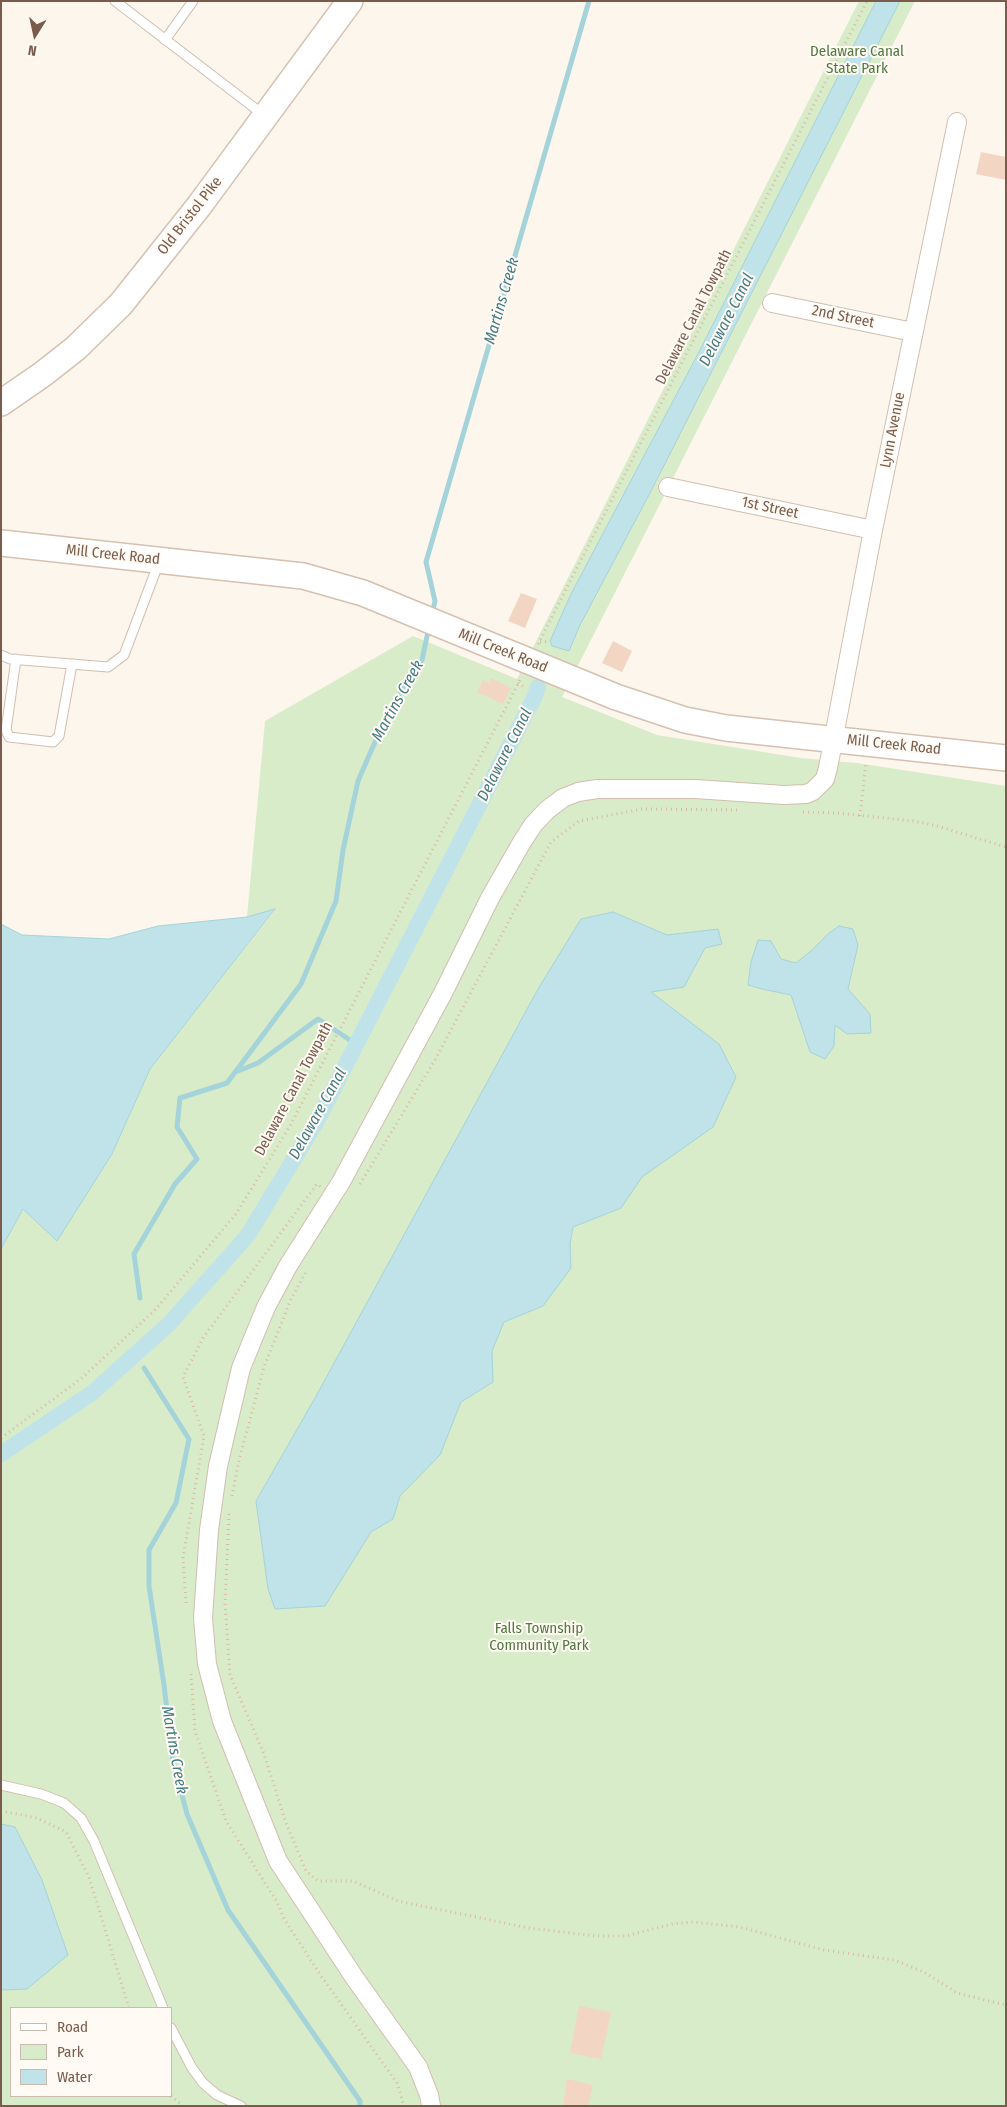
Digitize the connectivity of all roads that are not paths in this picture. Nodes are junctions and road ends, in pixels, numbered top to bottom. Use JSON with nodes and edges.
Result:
{"nodes":[{"id":1,"x":115,"y":1,"type":"edge"},
{"id":2,"x":192,"y":1,"type":"edge"},
{"id":3,"x":350,"y":1,"type":"edge"},
{"id":4,"x":165,"y":40,"type":"junction"},
{"id":5,"x":265,"y":116,"type":"junction"},
{"id":6,"x":957,"y":122,"type":"dead end"},
{"id":7,"x":772,"y":303,"type":"dead end"},
{"id":8,"x":912,"y":332,"type":"junction"},
{"id":9,"x":1,"y":403,"type":"edge"},
{"id":10,"x":668,"y":487,"type":"dead end"},
{"id":11,"x":873,"y":530,"type":"junction"},
{"id":12,"x":1,"y":543,"type":"edge"},
{"id":13,"x":160,"y":560,"type":"junction"},
{"id":14,"x":1,"y":656,"type":"edge"},
{"id":15,"x":16,"y":659,"type":"junction"},
{"id":16,"x":72,"y":664,"type":"junction"},
{"id":17,"x":833,"y":739,"type":"junction"},
{"id":18,"x":1006,"y":758,"type":"edge"},
{"id":19,"x":1,"y":1785,"type":"edge"},
{"id":20,"x":163,"y":2007,"type":"edge"},
{"id":21,"x":172,"y":2030,"type":"edge"},
{"id":22,"x":241,"y":2106,"type":"edge"},
{"id":23,"x":431,"y":2106,"type":"edge"}],
"edges":[{"from":1,"to":4,"type":"lane"},
{"from":2,"to":4,"type":"lane"},
{"from":3,"to":5,"type":"main road","name":"Old Bristol Pike"},
{"from":4,"to":5,"type":"lane"},
{"from":5,"to":9,"type":"main road","name":"Old Bristol Pike"},
{"from":6,"to":8,"type":"street","name":"Lynn Avenue"},
{"from":7,"to":8,"type":"street","name":"2nd Street"},
{"from":8,"to":11,"type":"street","name":"Lynn Avenue"},
{"from":10,"to":11,"type":"street","name":"1st Street"},
{"from":11,"to":17,"type":"street","name":"Lynn Avenue"},
{"from":12,"to":13,"type":"main road","name":"Mill Creek Road"},
{"from":13,"to":16,"type":"lane"},
{"from":13,"to":17,"type":"main road","name":"Mill Creek Road"},
{"from":14,"to":15,"type":"lane"},
{"from":15,"to":16,"type":"lane"},
{"from":15,"to":16,"type":"lane"},
{"from":17,"to":18,"type":"main road","name":"Mill Creek Road"},
{"from":17,"to":23,"type":"street","name":"Lynn Avenue"},
{"from":19,"to":20,"type":"lane"},
{"from":21,"to":22,"type":"lane"}]}
